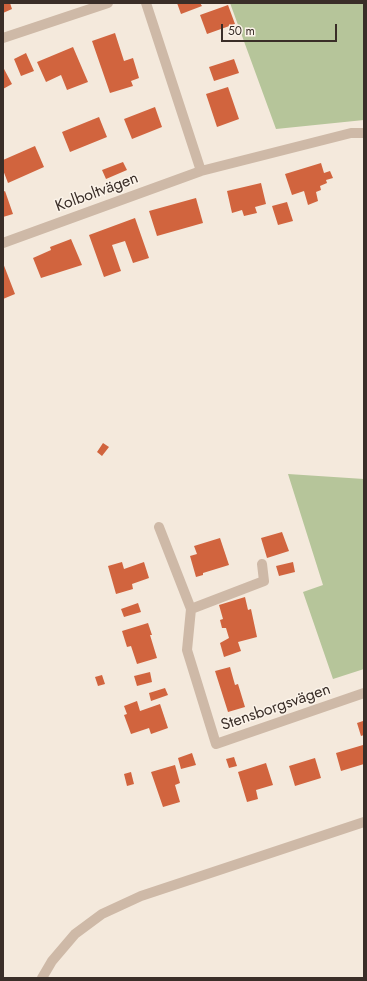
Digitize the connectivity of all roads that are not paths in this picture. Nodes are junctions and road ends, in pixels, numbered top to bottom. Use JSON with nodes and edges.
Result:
{"nodes":[{"id":1,"x":108,"y":3,"type":"edge"},
{"id":2,"x":146,"y":3,"type":"edge"},
{"id":3,"x":3,"y":38,"type":"edge"},
{"id":4,"x":364,"y":133,"type":"edge"},
{"id":5,"x":201,"y":171,"type":"junction"},
{"id":6,"x":3,"y":243,"type":"edge"},
{"id":7,"x":159,"y":527,"type":"dead end"},
{"id":8,"x":262,"y":564,"type":"dead end"},
{"id":9,"x":191,"y":609,"type":"junction"},
{"id":10,"x":364,"y":693,"type":"edge"},
{"id":11,"x":364,"y":822,"type":"edge"},
{"id":12,"x":42,"y":978,"type":"edge"}],
"edges":[{"from":1,"to":3,"type":"street"},
{"from":2,"to":5,"type":"street"},
{"from":4,"to":5,"type":"street","name":"Kolboltvägen"},
{"from":5,"to":6,"type":"street","name":"Kolboltvägen"},
{"from":7,"to":9,"type":"street"},
{"from":8,"to":9,"type":"street"},
{"from":9,"to":10,"type":"street","name":"Stensborgsvägen"},
{"from":11,"to":12,"type":"street"}]}
